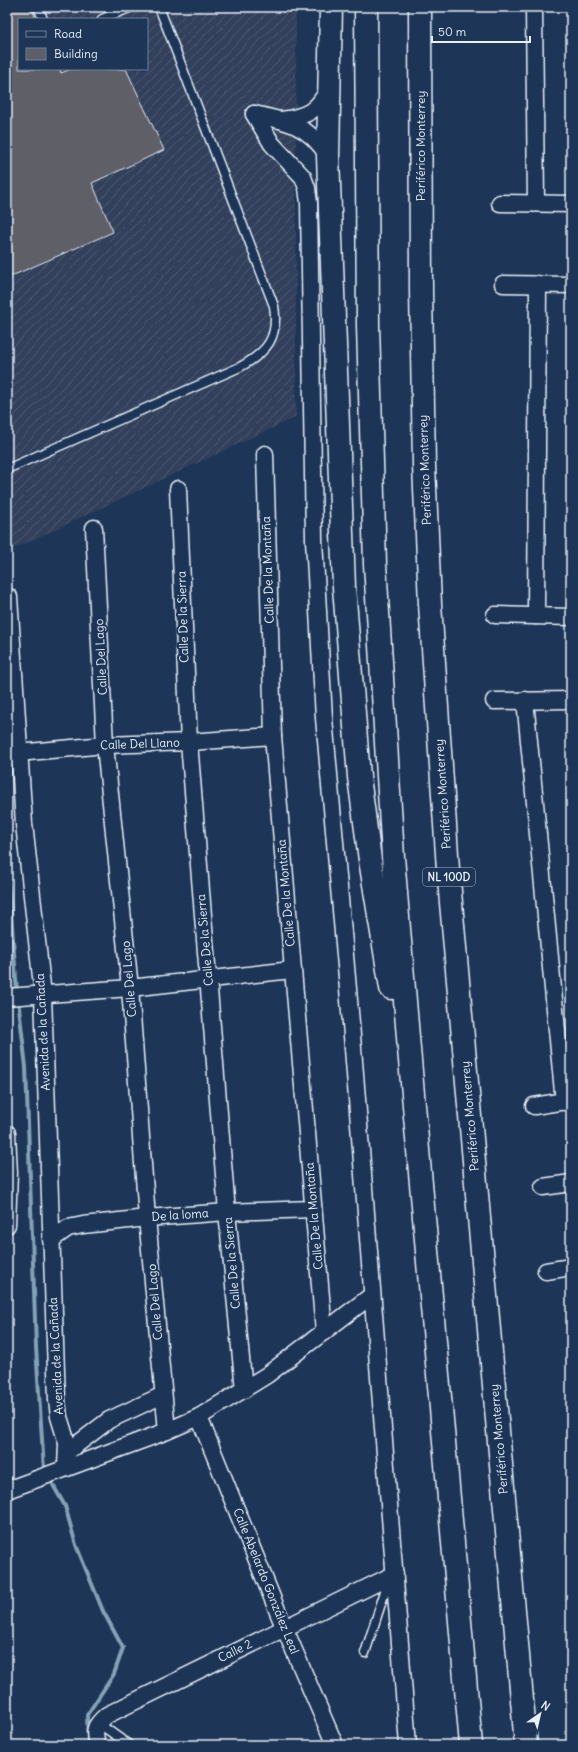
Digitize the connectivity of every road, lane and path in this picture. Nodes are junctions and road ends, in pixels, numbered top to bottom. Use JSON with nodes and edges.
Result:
{"nodes":[{"id":1,"x":38,"y":7,"type":"edge"},
{"id":2,"x":132,"y":7,"type":"edge"},
{"id":3,"x":159,"y":7,"type":"edge"},
{"id":4,"x":331,"y":7,"type":"edge"},
{"id":5,"x":366,"y":7,"type":"edge"},
{"id":6,"x":420,"y":7,"type":"edge"},
{"id":7,"x":534,"y":7,"type":"edge"},
{"id":8,"x":121,"y":9,"type":"edge"},
{"id":9,"x":43,"y":18,"type":"edge"},
{"id":10,"x":104,"y":18,"type":"edge"},
{"id":11,"x":328,"y":90,"type":"junction"},
{"id":12,"x":282,"y":120,"type":"junction"},
{"id":13,"x":328,"y":156,"type":"junction"},
{"id":14,"x":500,"y":203,"type":"dead end"},
{"id":15,"x":536,"y":203,"type":"junction"},
{"id":16,"x":571,"y":204,"type":"edge"},
{"id":17,"x":503,"y":284,"type":"dead end"},
{"id":18,"x":538,"y":284,"type":"junction"},
{"id":19,"x":571,"y":285,"type":"edge"},
{"id":20,"x":265,"y":454,"type":"dead end"},
{"id":21,"x":7,"y":469,"type":"edge"},
{"id":22,"x":178,"y":489,"type":"dead end"},
{"id":23,"x":94,"y":528,"type":"dead end"},
{"id":24,"x":9,"y":597,"type":"dead end"},
{"id":25,"x":495,"y":615,"type":"dead end"},
{"id":26,"x":536,"y":616,"type":"junction"},
{"id":27,"x":571,"y":616,"type":"edge"},
{"id":28,"x":525,"y":700,"type":"junction"},
{"id":29,"x":571,"y":700,"type":"edge"},
{"id":30,"x":494,"y":701,"type":"dead end"},
{"id":31,"x":273,"y":736,"type":"junction"},
{"id":32,"x":189,"y":742,"type":"junction"},
{"id":33,"x":105,"y":745,"type":"junction"},
{"id":34,"x":12,"y":753,"type":"edge"},
{"id":35,"x":292,"y":970,"type":"junction"},
{"id":36,"x":208,"y":980,"type":"junction"},
{"id":37,"x":130,"y":988,"type":"junction"},
{"id":38,"x":39,"y":995,"type":"junction"},
{"id":39,"x":7,"y":997,"type":"edge"},
{"id":40,"x":409,"y":1049,"type":"junction"},
{"id":41,"x":568,"y":1101,"type":"edge"},
{"id":42,"x":534,"y":1106,"type":"dead end"},
{"id":43,"x":7,"y":1133,"type":"edge"},
{"id":44,"x":571,"y":1183,"type":"edge"},
{"id":45,"x":543,"y":1187,"type":"dead end"},
{"id":46,"x":313,"y":1210,"type":"junction"},
{"id":47,"x":227,"y":1212,"type":"junction"},
{"id":48,"x":147,"y":1218,"type":"junction"},
{"id":49,"x":7,"y":1225,"type":"edge"},
{"id":50,"x":51,"y":1240,"type":"junction"},
{"id":51,"x":571,"y":1267,"type":"edge"},
{"id":52,"x":546,"y":1271,"type":"dead end"},
{"id":53,"x":372,"y":1295,"type":"junction"},
{"id":54,"x":324,"y":1332,"type":"junction"},
{"id":55,"x":244,"y":1390,"type":"junction"},
{"id":56,"x":163,"y":1395,"type":"junction"},
{"id":57,"x":199,"y":1416,"type":"junction"},
{"id":58,"x":167,"y":1431,"type":"junction"},
{"id":59,"x":67,"y":1452,"type":"junction"},
{"id":60,"x":66,"y":1468,"type":"junction"},
{"id":61,"x":7,"y":1490,"type":"edge"},
{"id":62,"x":392,"y":1574,"type":"junction"},
{"id":63,"x":284,"y":1627,"type":"junction"},
{"id":64,"x":365,"y":1654,"type":"dead end"},
{"id":65,"x":98,"y":1723,"type":"junction"},
{"id":66,"x":97,"y":1745,"type":"edge"},
{"id":67,"x":129,"y":1745,"type":"edge"},
{"id":68,"x":335,"y":1745,"type":"edge"},
{"id":69,"x":408,"y":1745,"type":"edge"},
{"id":70,"x":471,"y":1745,"type":"edge"},
{"id":71,"x":526,"y":1745,"type":"edge"}],
"edges":[{"from":1,"to":9,"type":"lane"},
{"from":2,"to":8,"type":"lane"},
{"from":3,"to":21,"type":"lane"},
{"from":4,"to":11,"type":"highway"},
{"from":5,"to":40,"type":"highway"},
{"from":6,"to":71,"type":"highway","name":"Periférico Monterrey","number":"NL 100D"},
{"from":7,"to":15,"type":"street"},
{"from":8,"to":10,"type":"lane"},
{"from":11,"to":12,"type":"street"},
{"from":11,"to":13,"type":"highway"},
{"from":12,"to":13,"type":"street"},
{"from":12,"to":53,"type":"street"},
{"from":13,"to":40,"type":"highway"},
{"from":14,"to":15,"type":"street"},
{"from":15,"to":16,"type":"street"},
{"from":17,"to":18,"type":"street"},
{"from":18,"to":19,"type":"street"},
{"from":18,"to":26,"type":"street"},
{"from":20,"to":31,"type":"street","name":"Calle De la Montaña"},
{"from":22,"to":32,"type":"street","name":"Calle De la Sierra"},
{"from":23,"to":33,"type":"street","name":"Calle Del Lago"},
{"from":24,"to":34,"type":"street","name":"Avenida de la Cañada"},
{"from":25,"to":26,"type":"street"},
{"from":26,"to":27,"type":"street"},
{"from":28,"to":29,"type":"street"},
{"from":28,"to":30,"type":"street"},
{"from":28,"to":41,"type":"street"},
{"from":31,"to":32,"type":"street","name":"Calle Del Llano"},
{"from":31,"to":35,"type":"street","name":"Calle De la Montaña"},
{"from":32,"to":33,"type":"street","name":"Calle Del Llano"},
{"from":32,"to":36,"type":"street","name":"Calle De la Sierra"},
{"from":33,"to":34,"type":"street","name":"Calle Del Llano"},
{"from":33,"to":37,"type":"street","name":"Calle Del Lago"},
{"from":34,"to":38,"type":"street","name":"Avenida de la Cañada"},
{"from":35,"to":36,"type":"street"},
{"from":35,"to":46,"type":"street","name":"Calle De la Montaña"},
{"from":36,"to":37,"type":"street"},
{"from":36,"to":47,"type":"street","name":"Calle De la Sierra"},
{"from":37,"to":38,"type":"street"},
{"from":37,"to":48,"type":"street","name":"Calle Del Lago"},
{"from":38,"to":39,"type":"street"},
{"from":38,"to":50,"type":"street","name":"Avenida de la Cañada"},
{"from":40,"to":70,"type":"highway"},
{"from":41,"to":42,"type":"street"},
{"from":43,"to":49,"type":"street"},
{"from":44,"to":45,"type":"street"},
{"from":46,"to":47,"type":"street","name":"De la loma"},
{"from":46,"to":54,"type":"street","name":"Calle De la Montaña"},
{"from":47,"to":48,"type":"street","name":"De la loma"},
{"from":47,"to":55,"type":"street","name":"Calle De la Sierra"},
{"from":48,"to":50,"type":"street","name":"De la loma"},
{"from":48,"to":56,"type":"street","name":"Calle Del Lago"},
{"from":50,"to":59,"type":"street","name":"Avenida de la Cañada"},
{"from":51,"to":52,"type":"street"},
{"from":53,"to":54,"type":"street"},
{"from":53,"to":62,"type":"street"},
{"from":54,"to":55,"type":"street"},
{"from":55,"to":57,"type":"street"},
{"from":56,"to":58,"type":"street","name":"Calle Del Lago"},
{"from":56,"to":59,"type":"street"},
{"from":57,"to":58,"type":"street"},
{"from":57,"to":63,"type":"street","name":"Calle Abelardo González Leal"},
{"from":58,"to":60,"type":"street"},
{"from":59,"to":60,"type":"street","name":"Avenida de la Cañada"},
{"from":60,"to":61,"type":"street"},
{"from":62,"to":63,"type":"street","name":"Calle 2"},
{"from":62,"to":64,"type":"lane"},
{"from":62,"to":69,"type":"street"},
{"from":63,"to":65,"type":"street","name":"Calle 2"},
{"from":63,"to":68,"type":"street","name":"Calle Abelardo González Leal"},
{"from":65,"to":66,"type":"street"},
{"from":65,"to":67,"type":"lane"}]}
